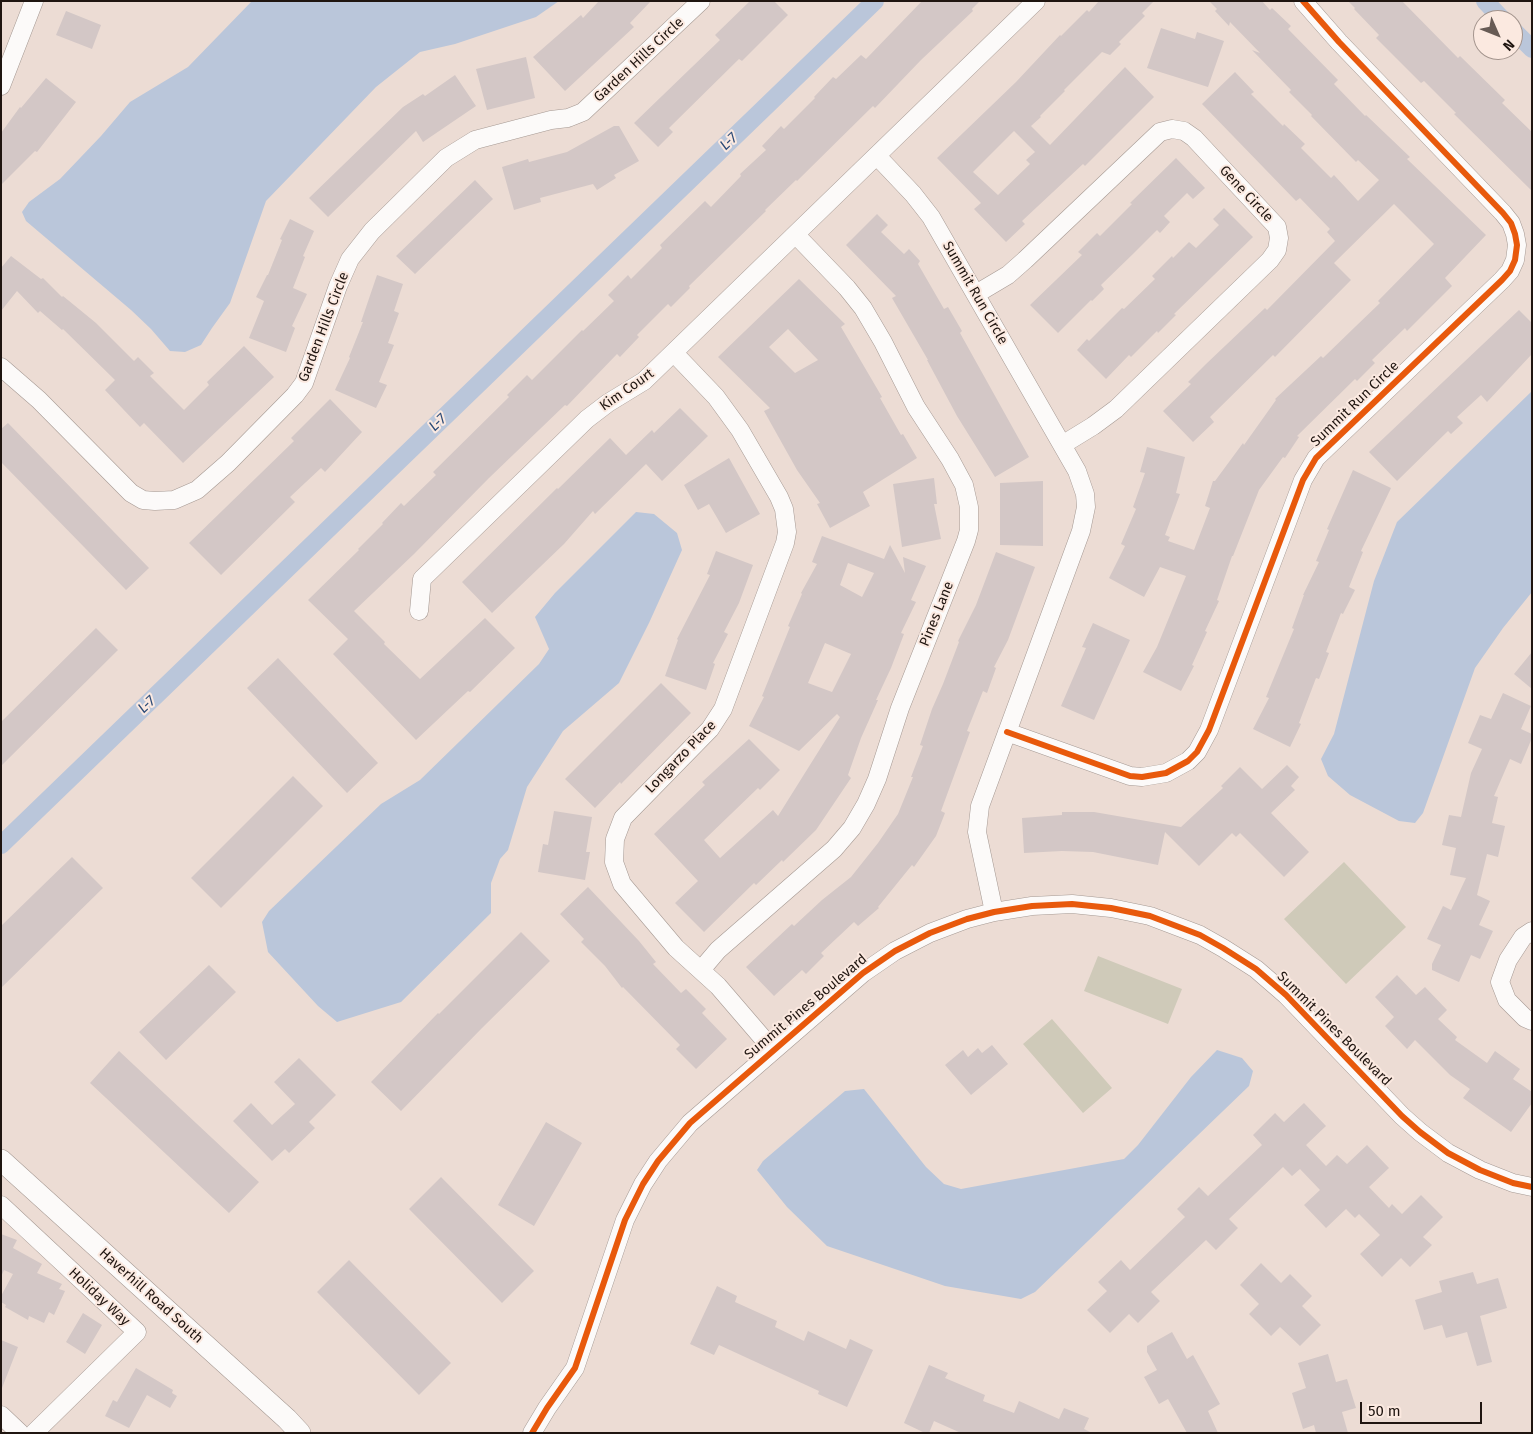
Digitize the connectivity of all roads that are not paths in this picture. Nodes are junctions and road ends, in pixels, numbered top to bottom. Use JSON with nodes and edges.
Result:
{"nodes":[{"id":1,"x":34,"y":1,"type":"edge"},
{"id":2,"x":701,"y":1,"type":"edge"},
{"id":3,"x":1036,"y":1,"type":"edge"},
{"id":4,"x":1303,"y":1,"type":"edge"},
{"id":5,"x":1,"y":86,"type":"edge"},
{"id":6,"x":877,"y":156,"type":"junction"},
{"id":7,"x":796,"y":235,"type":"junction"},
{"id":8,"x":976,"y":294,"type":"junction"},
{"id":9,"x":674,"y":353,"type":"junction"},
{"id":10,"x":1,"y":367,"type":"edge"},
{"id":11,"x":1062,"y":445,"type":"junction"},
{"id":12,"x":419,"y":611,"type":"dead end"},
{"id":13,"x":1007,"y":732,"type":"junction"},
{"id":14,"x":994,"y":912,"type":"junction"},
{"id":15,"x":1532,"y":931,"type":"edge"},
{"id":16,"x":701,"y":970,"type":"junction"},
{"id":17,"x":1532,"y":1021,"type":"edge"},
{"id":18,"x":773,"y":1050,"type":"junction"},
{"id":19,"x":1,"y":1160,"type":"edge"},
{"id":20,"x":1532,"y":1187,"type":"edge"},
{"id":21,"x":1,"y":1205,"type":"edge"},
{"id":22,"x":1,"y":1415,"type":"edge"},
{"id":23,"x":20,"y":1433,"type":"edge"},
{"id":24,"x":34,"y":1433,"type":"edge"},
{"id":25,"x":300,"y":1433,"type":"edge"},
{"id":26,"x":532,"y":1433,"type":"edge"}],
"edges":[{"from":1,"to":5,"type":"street"},
{"from":2,"to":10,"type":"street","name":"Garden Hills Circle"},
{"from":3,"to":6,"type":"street"},
{"from":4,"to":13,"type":"street","name":"Summit Run Circle"},
{"from":6,"to":7,"type":"street","name":"Kim Court"},
{"from":6,"to":8,"type":"street","name":"Summit Run Circle"},
{"from":7,"to":9,"type":"street","name":"Kim Court"},
{"from":7,"to":16,"type":"street","name":"Pines Lane"},
{"from":8,"to":11,"type":"street","name":"Summit Run Circle"},
{"from":8,"to":11,"type":"street","name":"Gene Circle"},
{"from":9,"to":12,"type":"street","name":"Kim Court"},
{"from":9,"to":16,"type":"street","name":"Longarzo Place"},
{"from":11,"to":13,"type":"street","name":"Summit Run Circle"},
{"from":13,"to":14,"type":"street","name":"Summit Run Circle"},
{"from":14,"to":18,"type":"street","name":"Summit Pines Boulevard"},
{"from":14,"to":20,"type":"street","name":"Summit Pines Boulevard"},
{"from":15,"to":17,"type":"street"},
{"from":16,"to":18,"type":"street","name":"Longarzo Place"},
{"from":18,"to":26,"type":"street","name":"Summit Pines Boulevard"},
{"from":19,"to":25,"type":"street","name":"Haverhill Road South"},
{"from":21,"to":24,"type":"street","name":"Holiday Way"},
{"from":22,"to":23,"type":"street"}]}
